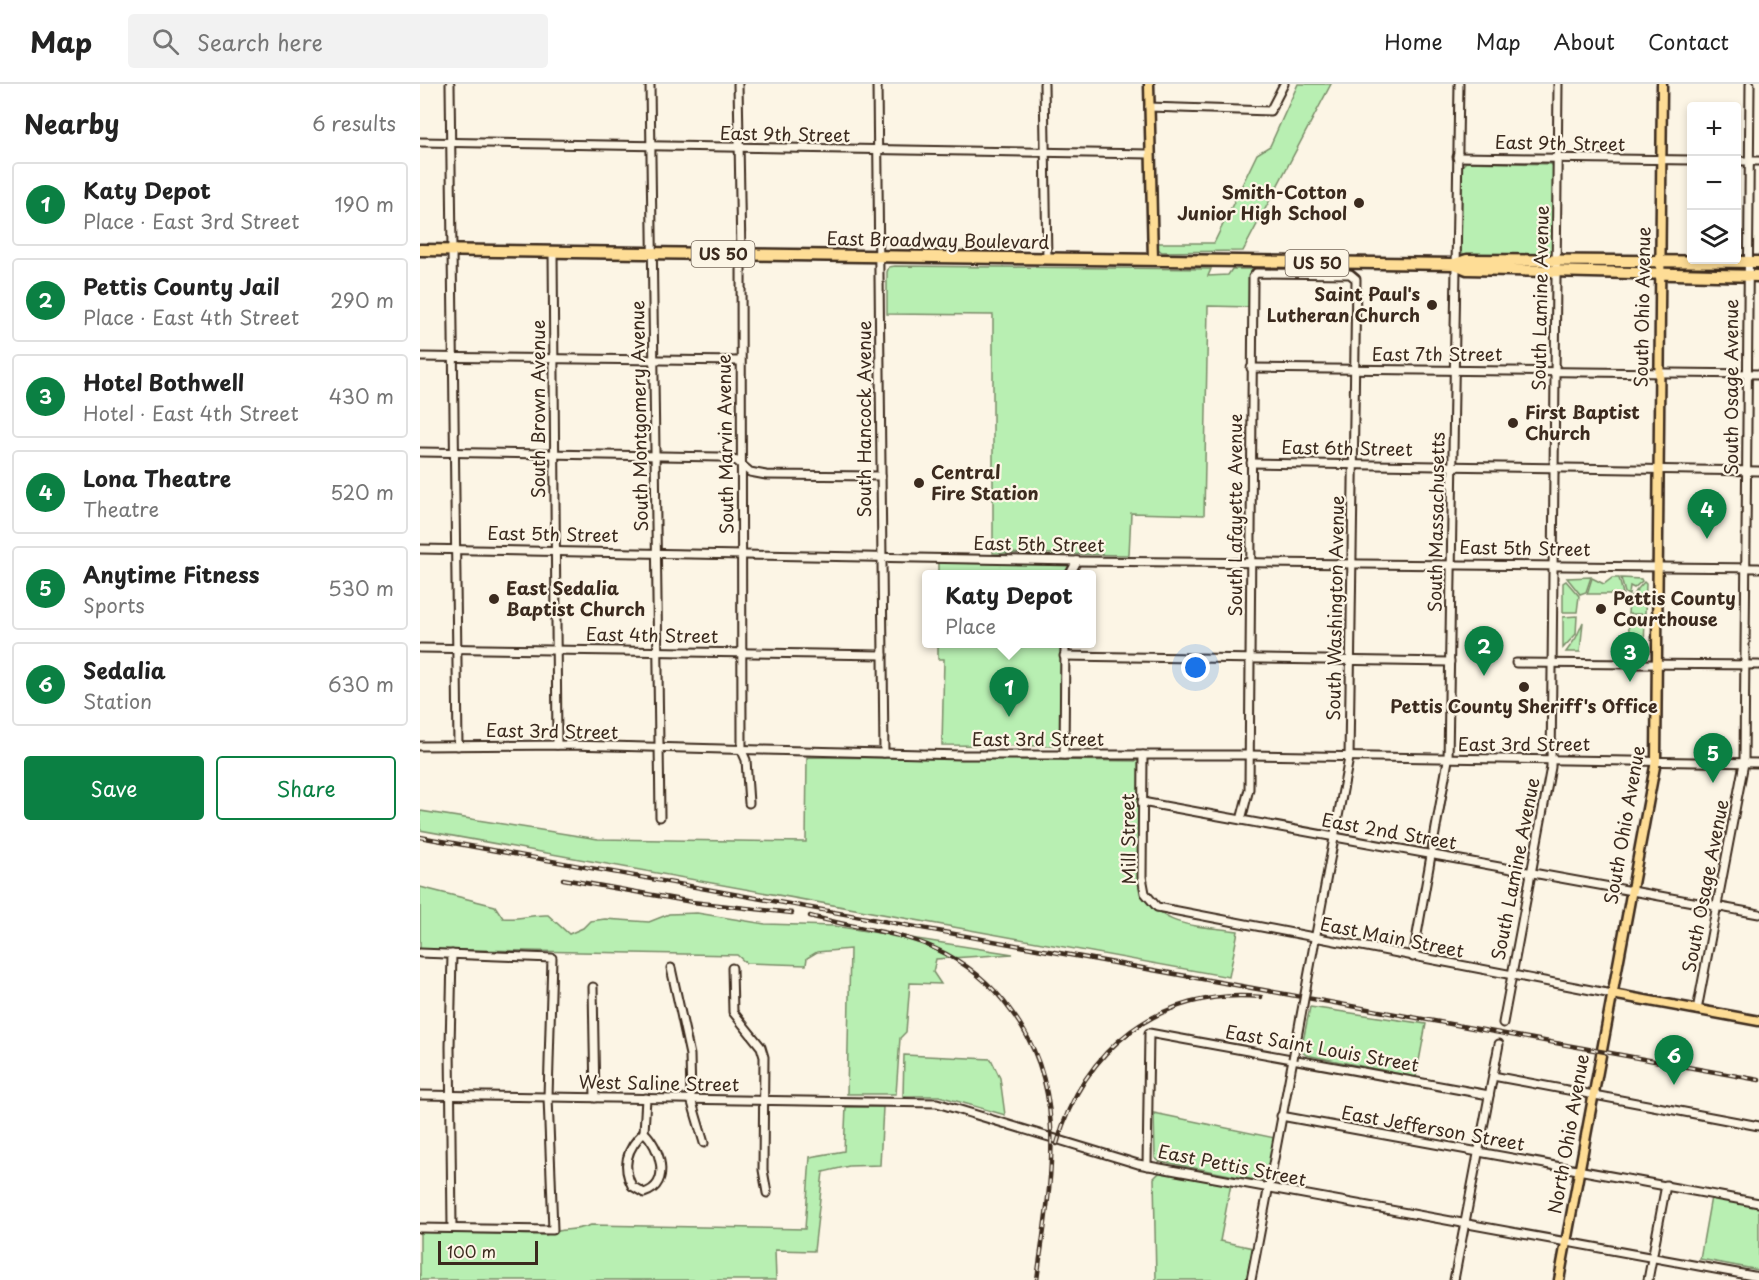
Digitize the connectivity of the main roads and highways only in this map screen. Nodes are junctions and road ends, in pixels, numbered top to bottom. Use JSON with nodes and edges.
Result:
{"nodes":[{"id":1,"x":1149,"y":84,"type":"edge"},
{"id":2,"x":1662,"y":84,"type":"edge"},
{"id":3,"x":420,"y":250,"type":"edge"},
{"id":4,"x":1153,"y":260,"type":"junction"},
{"id":5,"x":1660,"y":261,"type":"junction"},
{"id":6,"x":1754,"y":262,"type":"edge"},
{"id":7,"x":1455,"y":264,"type":"junction"},
{"id":8,"x":1660,"y":274,"type":"junction"},
{"id":9,"x":1753,"y":276,"type":"edge"},
{"id":10,"x":1612,"y":994,"type":"junction"},
{"id":11,"x":1759,"y":1021,"type":"edge"},
{"id":12,"x":1559,"y":1280,"type":"edge"}],
"edges":[{"from":1,"to":4,"type":"main road"},
{"from":2,"to":5,"type":"main road","name":"South Ohio Avenue"},
{"from":3,"to":4,"type":"highway","name":"East Broadway Boulevard","number":"US 50"},
{"from":4,"to":7,"type":"highway","name":"East Broadway Boulevard","number":"US 50"},
{"from":5,"to":6,"type":"highway","number":"US 50"},
{"from":5,"to":7,"type":"highway","name":"East Broadway Boulevard","number":"US 50"},
{"from":5,"to":8,"type":"main road","name":"South Ohio Avenue"},
{"from":7,"to":8,"type":"highway","name":"East Broadway Boulevard","number":"US 50"},
{"from":8,"to":9,"type":"highway","number":"US 50"},
{"from":8,"to":10,"type":"main road","name":"South Ohio Avenue"},
{"from":10,"to":11,"type":"main road"},
{"from":10,"to":12,"type":"main road","name":"North Ohio Avenue"}]}
